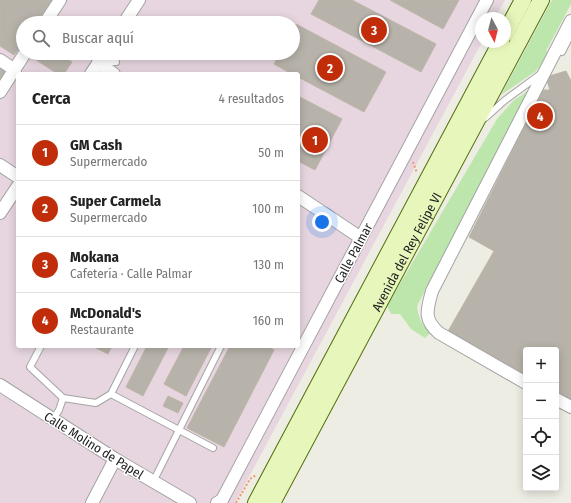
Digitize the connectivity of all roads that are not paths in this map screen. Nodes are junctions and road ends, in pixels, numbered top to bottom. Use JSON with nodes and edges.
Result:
{"nodes":[{"id":1,"x":60,"y":0,"type":"edge"},
{"id":2,"x":139,"y":0,"type":"edge"},
{"id":3,"x":487,"y":0,"type":"edge"},
{"id":4,"x":523,"y":0,"type":"edge"},
{"id":5,"x":541,"y":0,"type":"edge"},
{"id":6,"x":50,"y":16,"type":"edge"},
{"id":7,"x":129,"y":16,"type":"edge"},
{"id":8,"x":571,"y":16,"type":"edge"},
{"id":9,"x":571,"y":21,"type":"edge"},
{"id":10,"x":511,"y":23,"type":"edge"},
{"id":11,"x":571,"y":34,"type":"edge"},
{"id":12,"x":498,"y":48,"type":"edge"},
{"id":13,"x":549,"y":50,"type":"dead end"},
{"id":14,"x":0,"y":60,"type":"edge"},
{"id":15,"x":21,"y":60,"type":"edge"},
{"id":16,"x":100,"y":60,"type":"edge"},
{"id":17,"x":104,"y":60,"type":"edge"},
{"id":18,"x":552,"y":66,"type":"junction"},
{"id":19,"x":115,"y":68,"type":"edge"},
{"id":20,"x":15,"y":70,"type":"junction"},
{"id":21,"x":92,"y":72,"type":"edge"},
{"id":22,"x":0,"y":92,"type":"edge"},
{"id":23,"x":470,"y":134,"type":"junction"},
{"id":24,"x":0,"y":165,"type":"edge"},
{"id":25,"x":16,"y":176,"type":"edge"},
{"id":26,"x":16,"y":189,"type":"edge"},
{"id":27,"x":300,"y":197,"type":"edge"},
{"id":28,"x":0,"y":213,"type":"edge"},
{"id":29,"x":361,"y":238,"type":"junction"},
{"id":30,"x":40,"y":348,"type":"edge"},
{"id":31,"x":134,"y":348,"type":"edge"},
{"id":32,"x":220,"y":348,"type":"edge"},
{"id":33,"x":523,"y":381,"type":"edge"},
{"id":34,"x":0,"y":384,"type":"edge"},
{"id":35,"x":111,"y":394,"type":"junction"},
{"id":36,"x":63,"y":398,"type":"junction"},
{"id":37,"x":559,"y":401,"type":"edge"},
{"id":38,"x":571,"y":407,"type":"edge"},
{"id":39,"x":53,"y":419,"type":"junction"},
{"id":40,"x":178,"y":431,"type":"junction"},
{"id":41,"x":213,"y":448,"type":"dead end"},
{"id":42,"x":114,"y":459,"type":"junction"},
{"id":43,"x":268,"y":480,"type":"junction"},
{"id":44,"x":153,"y":482,"type":"junction"},
{"id":45,"x":92,"y":503,"type":"edge"},
{"id":46,"x":190,"y":503,"type":"edge"},
{"id":47,"x":217,"y":503,"type":"edge"},
{"id":48,"x":248,"y":503,"type":"edge"},
{"id":49,"x":256,"y":503,"type":"edge"},
{"id":50,"x":272,"y":503,"type":"edge"}],
"edges":[{"from":1,"to":6,"type":"street"},
{"from":2,"to":7,"type":"street"},
{"from":3,"to":29,"type":"street","name":"Calle Palmar"},
{"from":4,"to":10,"type":"main road"},
{"from":5,"to":23,"type":"main road","name":"Avenida del Rey Felipe VI"},
{"from":8,"to":13,"type":"lane"},
{"from":9,"to":18,"type":"street"},
{"from":11,"to":18,"type":"lane"},
{"from":12,"to":43,"type":"main road","name":"Avenida del Rey Felipe VI"},
{"from":14,"to":20,"type":"street"},
{"from":15,"to":20,"type":"street"},
{"from":16,"to":21,"type":"street"},
{"from":17,"to":19,"type":"street"},
{"from":18,"to":23,"type":"lane"},
{"from":18,"to":33,"type":"street"},
{"from":20,"to":22,"type":"street"},
{"from":23,"to":50,"type":"main road","name":"Avenida del Rey Felipe VI"},
{"from":24,"to":25,"type":"street"},
{"from":26,"to":28,"type":"street"},
{"from":27,"to":29,"type":"street"},
{"from":29,"to":47,"type":"street","name":"Calle Palmar"},
{"from":30,"to":36,"type":"lane"},
{"from":31,"to":35,"type":"lane"},
{"from":32,"to":40,"type":"lane"},
{"from":34,"to":39,"type":"street","name":"Calle Molino de Papel"},
{"from":35,"to":36,"type":"lane"},
{"from":35,"to":40,"type":"lane"},
{"from":36,"to":39,"type":"lane"},
{"from":37,"to":38,"type":"street"},
{"from":39,"to":42,"type":"street","name":"Calle Molino de Papel"},
{"from":40,"to":41,"type":"lane"},
{"from":40,"to":44,"type":"lane"},
{"from":42,"to":44,"type":"street","name":"Calle Molino de Papel"},
{"from":42,"to":45,"type":"street"},
{"from":43,"to":48,"type":"lane"},
{"from":43,"to":49,"type":"main road","name":"Avenida del Rey Felipe VI"},
{"from":44,"to":46,"type":"street","name":"Calle Molino de Papel"}]}
